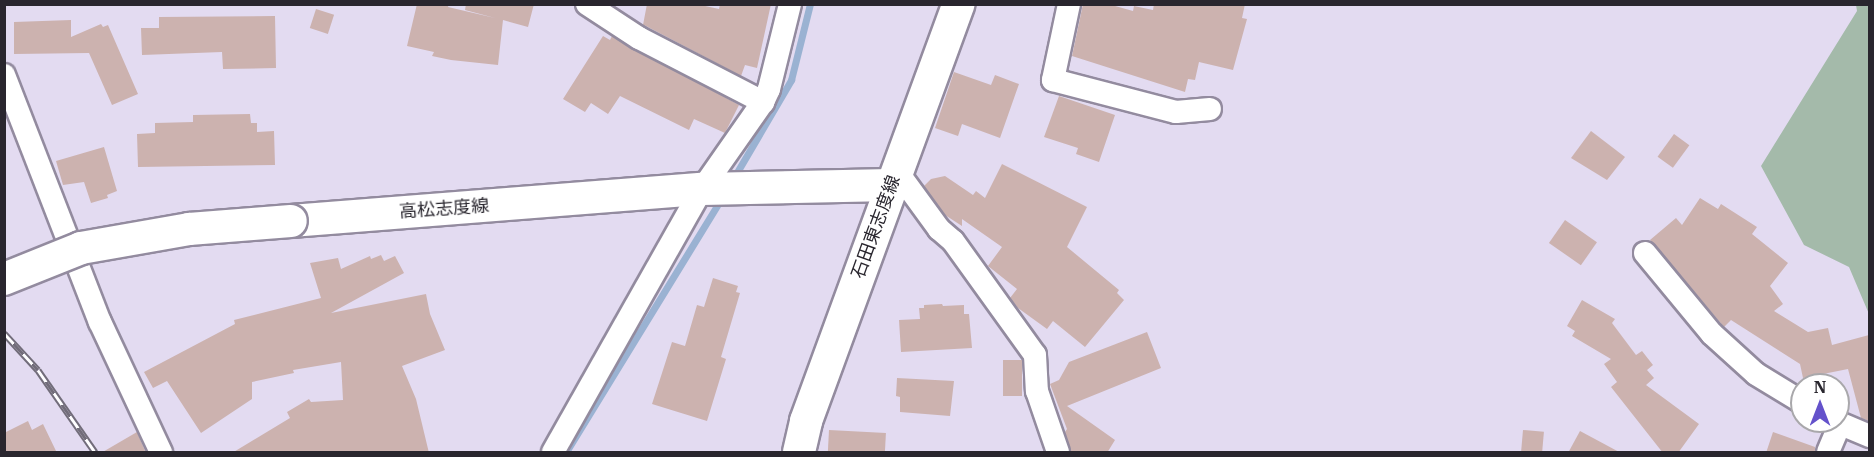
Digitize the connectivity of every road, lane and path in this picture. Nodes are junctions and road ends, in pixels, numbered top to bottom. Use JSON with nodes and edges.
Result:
{"nodes":[{"id":1,"x":587,"y":4,"type":"edge"},
{"id":2,"x":790,"y":4,"type":"edge"},
{"id":3,"x":959,"y":4,"type":"edge"},
{"id":4,"x":1069,"y":4,"type":"edge"},
{"id":5,"x":4,"y":75,"type":"edge"},
{"id":6,"x":763,"y":102,"type":"junction"},
{"id":7,"x":1210,"y":109,"type":"dead end"},
{"id":8,"x":894,"y":178,"type":"junction"},
{"id":9,"x":702,"y":189,"type":"junction"},
{"id":10,"x":1645,"y":254,"type":"dead end"},
{"id":11,"x":4,"y":279,"type":"edge"},
{"id":12,"x":1790,"y":395,"type":"edge"},
{"id":13,"x":1850,"y":428,"type":"edge"},
{"id":14,"x":1834,"y":433,"type":"edge"},
{"id":15,"x":1869,"y":436,"type":"edge"},
{"id":16,"x":161,"y":453,"type":"edge"},
{"id":17,"x":553,"y":453,"type":"edge"},
{"id":18,"x":799,"y":453,"type":"edge"},
{"id":19,"x":1058,"y":453,"type":"edge"},
{"id":20,"x":1828,"y":453,"type":"edge"}],
"edges":[{"from":1,"to":6,"type":"street"},
{"from":2,"to":6,"type":"street"},
{"from":3,"to":8,"type":"main road","name":"石田東志度線"},
{"from":4,"to":7,"type":"street"},
{"from":5,"to":16,"type":"street"},
{"from":6,"to":9,"type":"street"},
{"from":8,"to":9,"type":"main road","name":"高松志度線"},
{"from":8,"to":18,"type":"main road","name":"石田東志度線"},
{"from":8,"to":19,"type":"street"},
{"from":9,"to":11,"type":"main road","name":"高松志度線","bridge":true},
{"from":9,"to":17,"type":"street"},
{"from":10,"to":12,"type":"street"},
{"from":13,"to":15,"type":"street"},
{"from":14,"to":20,"type":"street"}]}
